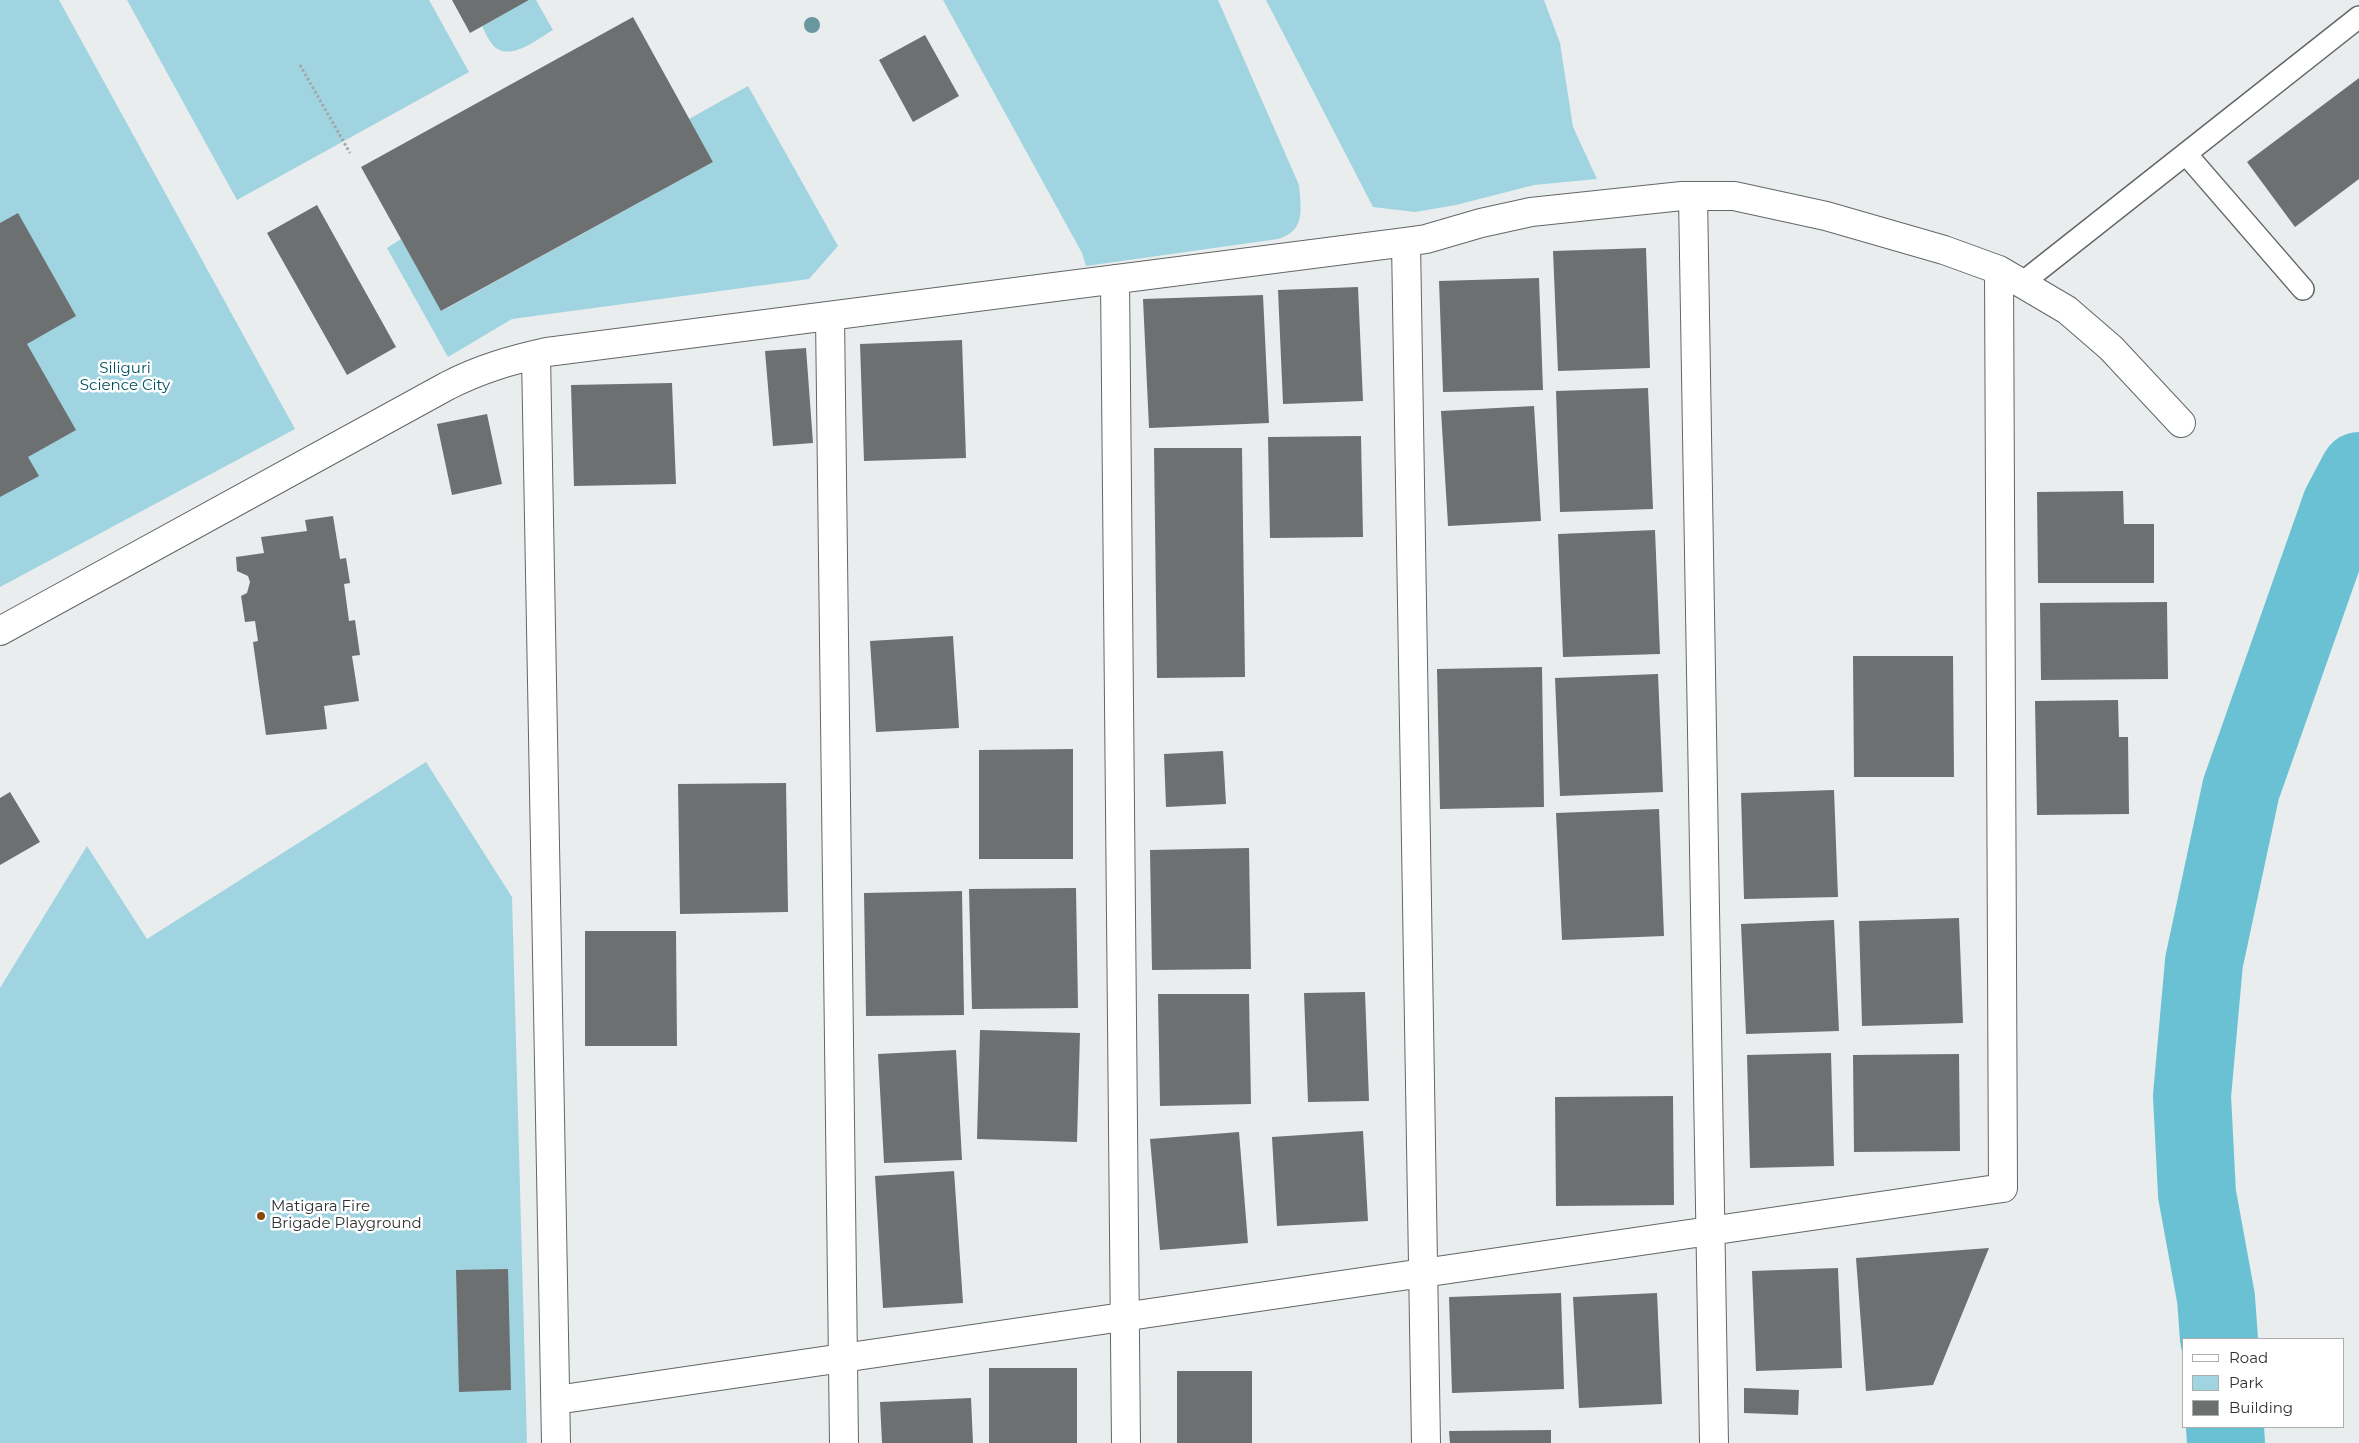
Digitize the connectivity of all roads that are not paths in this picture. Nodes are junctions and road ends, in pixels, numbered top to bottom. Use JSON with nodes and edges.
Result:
{"nodes":[{"id":1,"x":2359,"y":17,"type":"edge"},
{"id":2,"x":2186,"y":154,"type":"junction"},
{"id":3,"x":1693,"y":196,"type":"junction"},
{"id":4,"x":1406,"y":242,"type":"junction"},
{"id":5,"x":2011,"y":276,"type":"junction"},
{"id":6,"x":1115,"y":279,"type":"junction"},
{"id":7,"x":2302,"y":289,"type":"dead end"},
{"id":8,"x":830,"y":316,"type":"junction"},
{"id":9,"x":536,"y":355,"type":"junction"},
{"id":10,"x":2181,"y":423,"type":"dead end"},
{"id":11,"x":0,"y":631,"type":"edge"},
{"id":12,"x":1710,"y":1230,"type":"junction"},
{"id":13,"x":1423,"y":1273,"type":"junction"},
{"id":14,"x":1125,"y":1316,"type":"junction"},
{"id":15,"x":843,"y":1357,"type":"junction"},
{"id":16,"x":556,"y":1400,"type":"junction"},
{"id":17,"x":556,"y":1443,"type":"edge"},
{"id":18,"x":844,"y":1443,"type":"edge"},
{"id":19,"x":1126,"y":1443,"type":"edge"},
{"id":20,"x":1426,"y":1443,"type":"edge"},
{"id":21,"x":1714,"y":1443,"type":"edge"}],
"edges":[{"from":1,"to":2,"type":"lane"},
{"from":2,"to":5,"type":"lane"},
{"from":2,"to":7,"type":"lane"},
{"from":3,"to":4,"type":"street"},
{"from":3,"to":5,"type":"street"},
{"from":3,"to":12,"type":"street"},
{"from":4,"to":6,"type":"street"},
{"from":4,"to":13,"type":"street"},
{"from":5,"to":10,"type":"street"},
{"from":5,"to":12,"type":"street"},
{"from":6,"to":8,"type":"street"},
{"from":6,"to":14,"type":"street"},
{"from":8,"to":9,"type":"street"},
{"from":8,"to":15,"type":"street"},
{"from":9,"to":11,"type":"street"},
{"from":9,"to":16,"type":"street"},
{"from":12,"to":13,"type":"street"},
{"from":12,"to":21,"type":"street"},
{"from":13,"to":14,"type":"street"},
{"from":13,"to":20,"type":"street"},
{"from":14,"to":15,"type":"street"},
{"from":14,"to":19,"type":"street"},
{"from":15,"to":16,"type":"street"},
{"from":15,"to":18,"type":"street"},
{"from":16,"to":17,"type":"street"}]}
